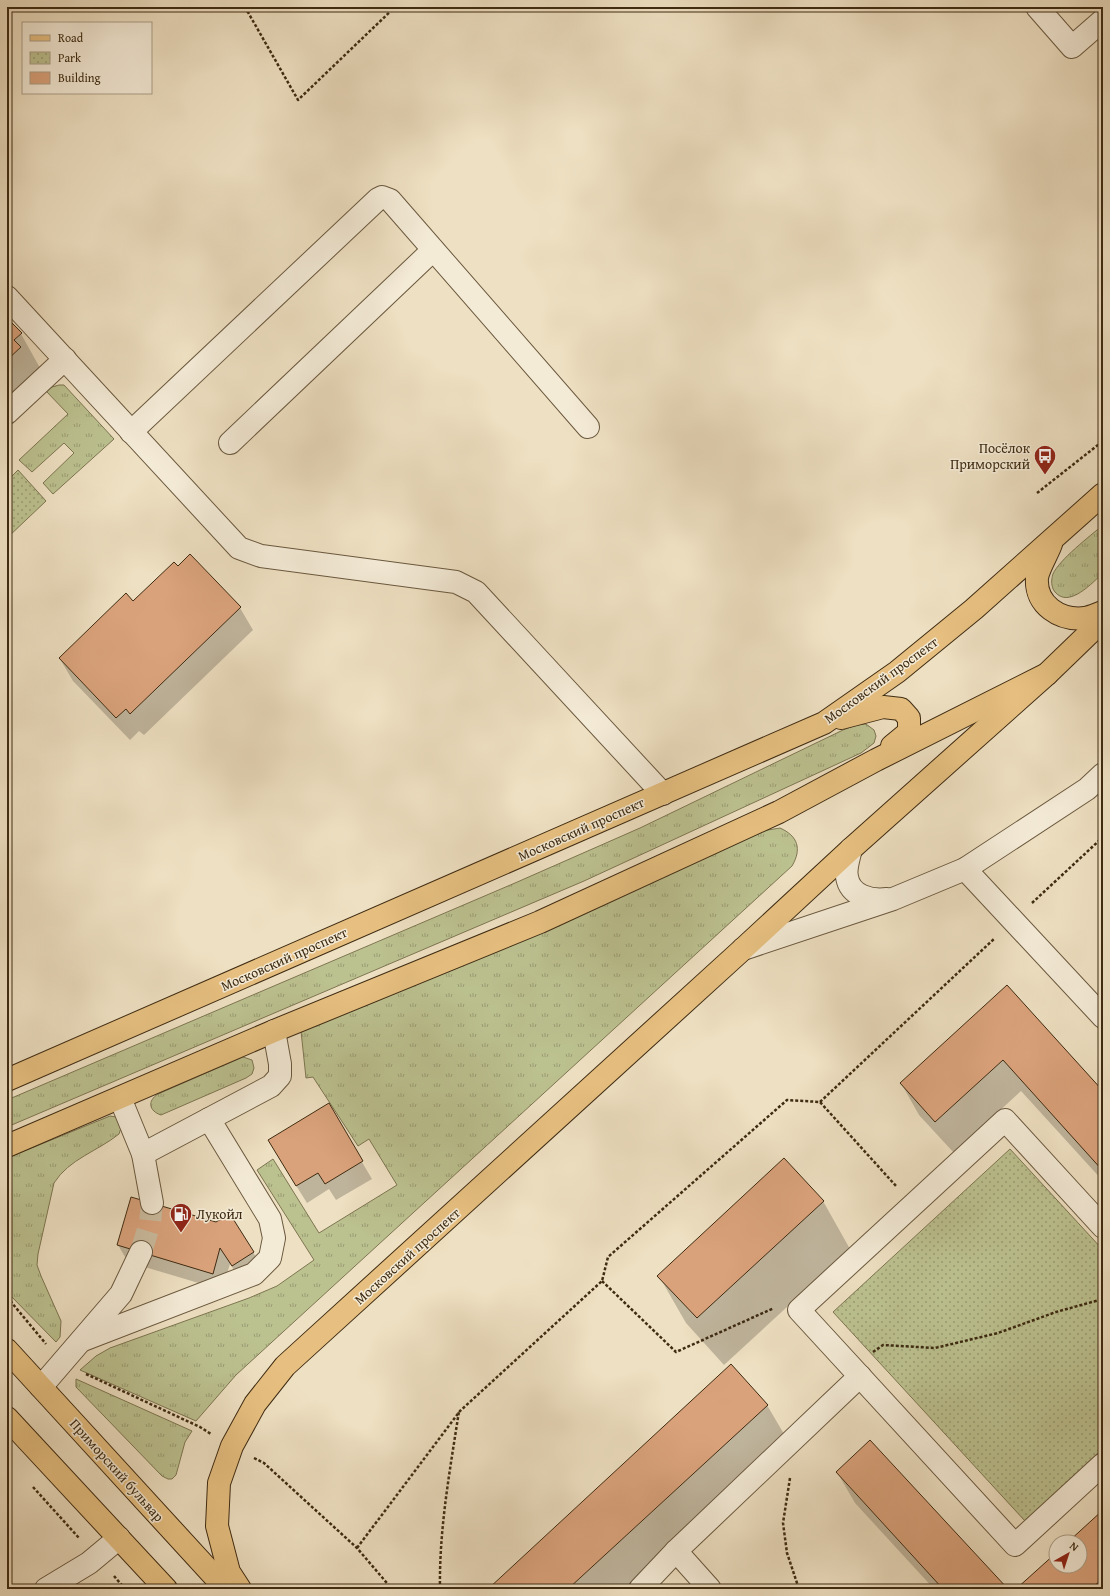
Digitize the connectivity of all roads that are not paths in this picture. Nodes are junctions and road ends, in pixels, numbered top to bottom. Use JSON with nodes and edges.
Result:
{"nodes":[{"id":1,"x":1037,"y":7,"type":"edge"},
{"id":2,"x":1103,"y":20,"type":"edge"},
{"id":3,"x":433,"y":250,"type":"junction"},
{"id":4,"x":7,"y":297,"type":"edge"},
{"id":5,"x":65,"y":360,"type":"junction"},
{"id":6,"x":7,"y":413,"type":"edge"},
{"id":7,"x":588,"y":427,"type":"dead end"},
{"id":8,"x":131,"y":432,"type":"junction"},
{"id":9,"x":230,"y":443,"type":"dead end"},
{"id":10,"x":1103,"y":494,"type":"edge"},
{"id":11,"x":1054,"y":539,"type":"junction"},
{"id":12,"x":1103,"y":612,"type":"edge"},
{"id":13,"x":1103,"y":620,"type":"edge"},
{"id":14,"x":1047,"y":674,"type":"junction"},
{"id":15,"x":824,"y":723,"type":"junction"},
{"id":16,"x":876,"y":760,"type":"junction"},
{"id":17,"x":1103,"y":774,"type":"edge"},
{"id":18,"x":663,"y":794,"type":"junction"},
{"id":19,"x":851,"y":849,"type":"junction"},
{"id":20,"x":965,"y":869,"type":"junction"},
{"id":21,"x":893,"y":899,"type":"junction"},
{"id":22,"x":744,"y":949,"type":"junction"},
{"id":23,"x":1103,"y":1017,"type":"edge"},
{"id":24,"x":274,"y":1031,"type":"junction"},
{"id":25,"x":7,"y":1080,"type":"edge"},
{"id":26,"x":120,"y":1098,"type":"junction"},
{"id":27,"x":209,"y":1119,"type":"junction"},
{"id":28,"x":7,"y":1146,"type":"edge"},
{"id":29,"x":143,"y":1154,"type":"junction"},
{"id":30,"x":152,"y":1203,"type":"tunnel mouth"},
{"id":31,"x":1103,"y":1227,"type":"edge"},
{"id":32,"x":141,"y":1252,"type":"tunnel mouth"},
{"id":33,"x":82,"y":1340,"type":"junction"},
{"id":34,"x":7,"y":1350,"type":"edge"},
{"id":35,"x":856,"y":1372,"type":"junction"},
{"id":36,"x":41,"y":1387,"type":"junction"},
{"id":37,"x":7,"y":1418,"type":"edge"},
{"id":38,"x":1103,"y":1464,"type":"edge"},
{"id":39,"x":119,"y":1538,"type":"junction"},
{"id":40,"x":676,"y":1551,"type":"junction"},
{"id":41,"x":46,"y":1589,"type":"edge"},
{"id":42,"x":166,"y":1589,"type":"edge"},
{"id":43,"x":226,"y":1589,"type":"edge"},
{"id":44,"x":240,"y":1589,"type":"edge"},
{"id":45,"x":640,"y":1589,"type":"edge"},
{"id":46,"x":710,"y":1589,"type":"edge"}],
"edges":[{"from":1,"to":2,"type":"street"},
{"from":3,"to":7,"type":"street"},
{"from":3,"to":8,"type":"street"},
{"from":3,"to":9,"type":"street"},
{"from":4,"to":5,"type":"street"},
{"from":5,"to":6,"type":"street"},
{"from":5,"to":8,"type":"street"},
{"from":8,"to":18,"type":"street"},
{"from":10,"to":11,"type":"main road","name":"Московский проспект"},
{"from":11,"to":12,"type":"main road"},
{"from":11,"to":15,"type":"main road","name":"Московский проспект"},
{"from":13,"to":14,"type":"main road","name":"Московский проспект"},
{"from":14,"to":16,"type":"main road","name":"Московский проспект"},
{"from":14,"to":19,"type":"main road","name":"Московский проспект"},
{"from":15,"to":16,"type":"main road"},
{"from":15,"to":18,"type":"main road","name":"Московский проспект"},
{"from":16,"to":24,"type":"main road","name":"Московский проспект"},
{"from":17,"to":20,"type":"street"},
{"from":18,"to":25,"type":"main road","name":"Московский проспект"},
{"from":19,"to":21,"type":"street"},
{"from":19,"to":22,"type":"main road","name":"Московский проспект"},
{"from":20,"to":21,"type":"street"},
{"from":20,"to":23,"type":"street"},
{"from":21,"to":22,"type":"street"},
{"from":22,"to":44,"type":"main road","name":"Московский проспект"},
{"from":24,"to":26,"type":"main road","name":"Московский проспект"},
{"from":24,"to":27,"type":"street"},
{"from":26,"to":28,"type":"main road","name":"Московский проспект"},
{"from":26,"to":29,"type":"street"},
{"from":27,"to":29,"type":"street"},
{"from":27,"to":33,"type":"street"},
{"from":29,"to":30,"type":"street"},
{"from":31,"to":35,"type":"street"},
{"from":32,"to":33,"type":"street"},
{"from":33,"to":36,"type":"street"},
{"from":34,"to":36,"type":"main road","name":"Приморский бульвар"},
{"from":35,"to":38,"type":"street"},
{"from":35,"to":40,"type":"street"},
{"from":36,"to":43,"type":"main road","name":"Приморский бульвар"},
{"from":37,"to":39,"type":"main road"},
{"from":39,"to":41,"type":"street"},
{"from":39,"to":42,"type":"main road"},
{"from":40,"to":45,"type":"street"},
{"from":40,"to":46,"type":"street"}]}
